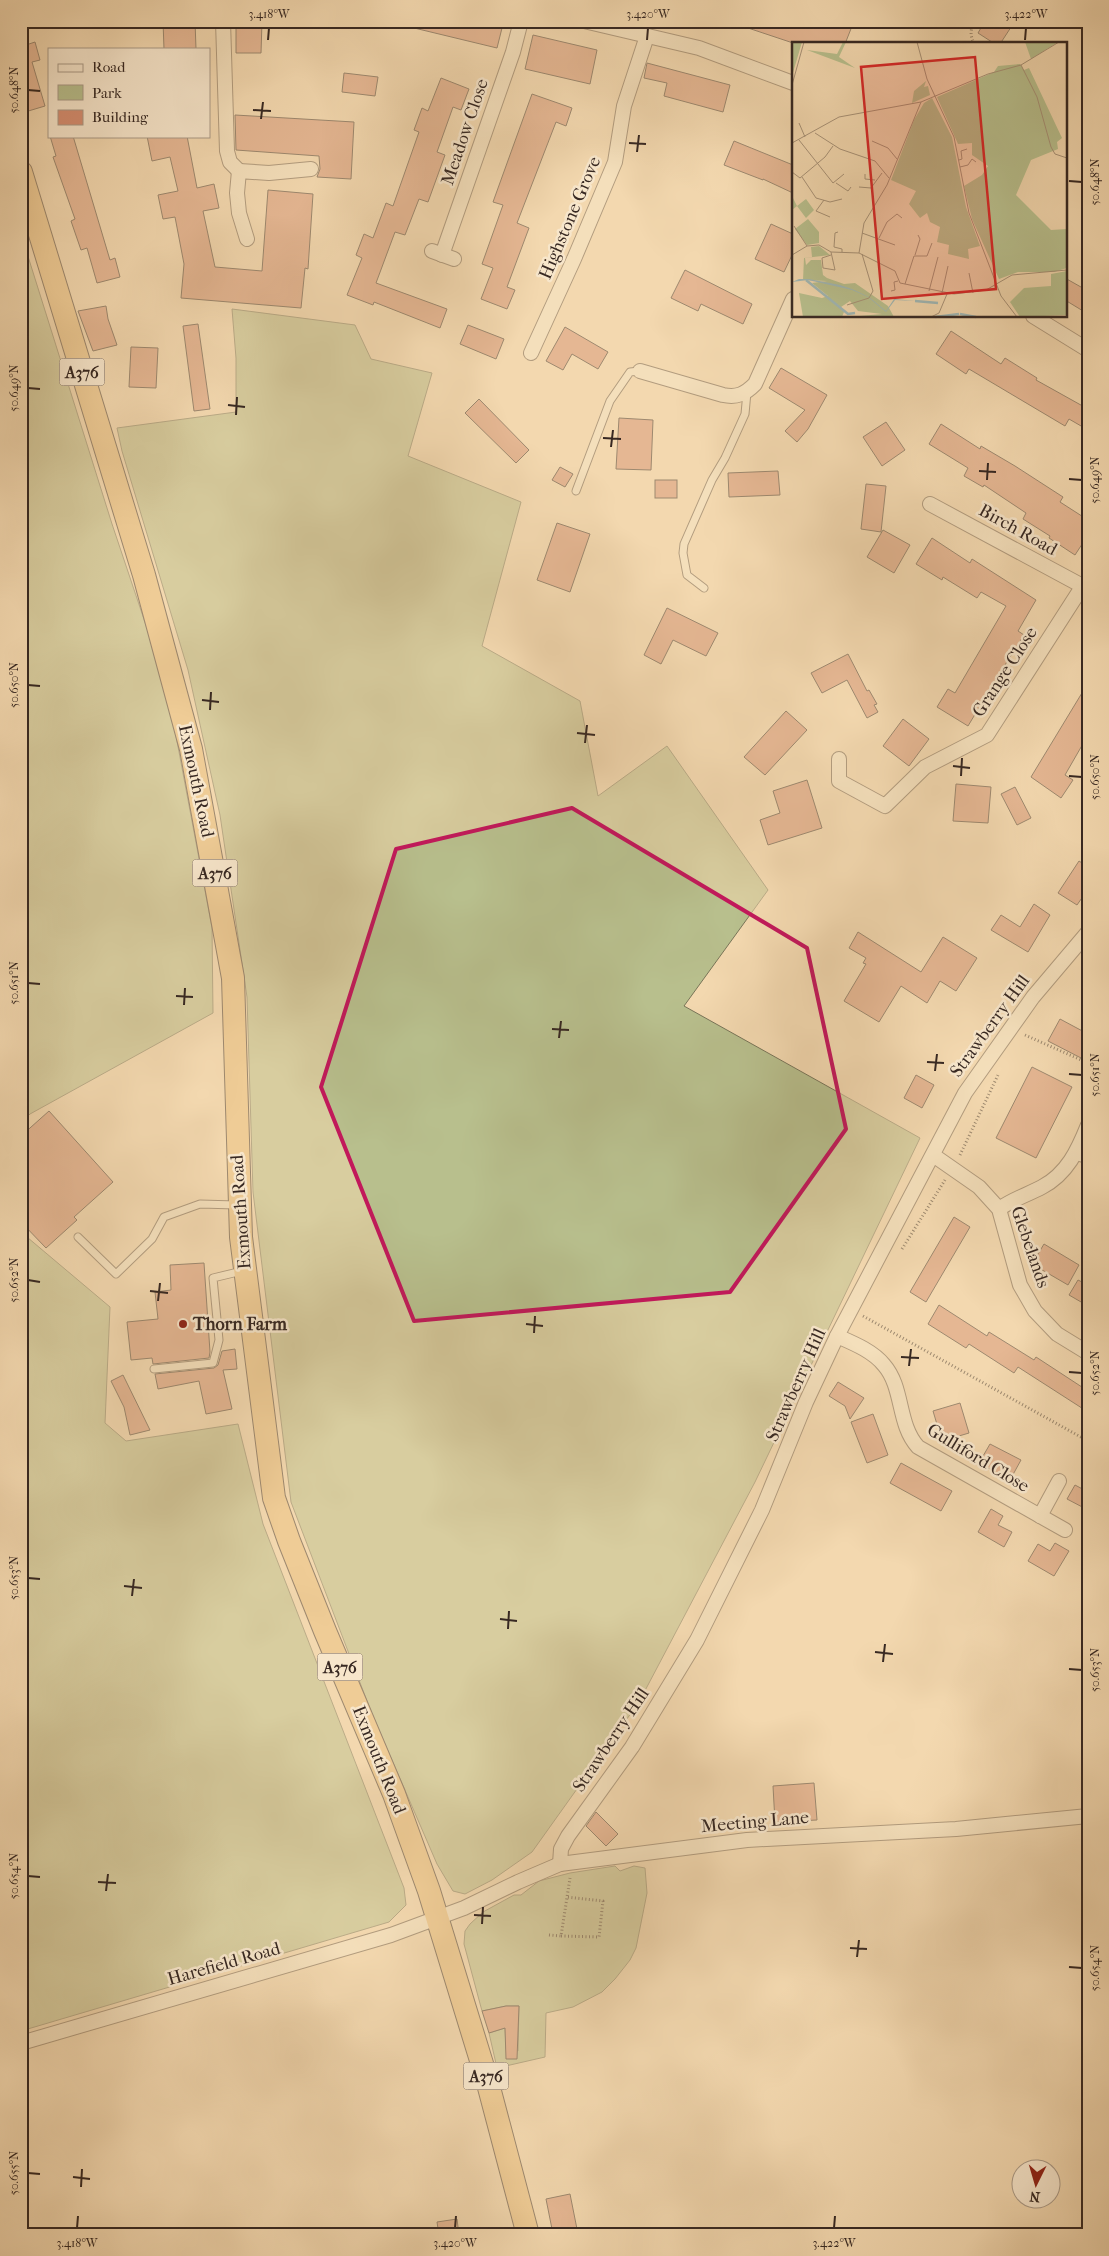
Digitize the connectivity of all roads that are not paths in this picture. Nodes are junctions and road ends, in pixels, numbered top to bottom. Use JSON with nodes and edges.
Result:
{"nodes":[{"id":1,"x":223,"y":21,"type":"edge"},
{"id":2,"x":521,"y":21,"type":"edge"},
{"id":3,"x":584,"y":21,"type":"edge"},
{"id":4,"x":647,"y":36,"type":"junction"},
{"id":5,"x":792,"y":83,"type":"edge"},
{"id":6,"x":311,"y":169,"type":"dead end"},
{"id":7,"x":239,"y":171,"type":"junction"},
{"id":8,"x":21,"y":172,"type":"edge"},
{"id":9,"x":247,"y":239,"type":"dead end"},
{"id":10,"x":442,"y":255,"type":"dead end"},
{"id":11,"x":792,"y":300,"type":"edge"},
{"id":12,"x":1036,"y":318,"type":"edge"},
{"id":13,"x":1088,"y":350,"type":"edge"},
{"id":14,"x":531,"y":353,"type":"dead end"},
{"id":15,"x":640,"y":371,"type":"joint"},
{"id":16,"x":746,"y":392,"type":"junction"},
{"id":17,"x":576,"y":491,"type":"dead end"},
{"id":18,"x":930,"y":504,"type":"dead end"},
{"id":19,"x":704,"y":588,"type":"dead end"},
{"id":20,"x":1085,"y":588,"type":"edge"},
{"id":21,"x":838,"y":759,"type":"dead end"},
{"id":22,"x":1088,"y":932,"type":"edge"},
{"id":23,"x":1088,"y":1125,"type":"edge"},
{"id":24,"x":933,"y":1156,"type":"junction"},
{"id":25,"x":1074,"y":1156,"type":"junction"},
{"id":26,"x":1088,"y":1160,"type":"edge"},
{"id":27,"x":239,"y":1205,"type":"junction"},
{"id":28,"x":999,"y":1209,"type":"junction"},
{"id":29,"x":78,"y":1237,"type":"dead end"},
{"id":30,"x":244,"y":1271,"type":"junction"},
{"id":31,"x":838,"y":1336,"type":"junction"},
{"id":32,"x":1088,"y":1353,"type":"edge"},
{"id":33,"x":154,"y":1369,"type":"dead end"},
{"id":34,"x":1059,"y":1481,"type":"dead end"},
{"id":35,"x":1040,"y":1516,"type":"junction"},
{"id":36,"x":1065,"y":1530,"type":"dead end"},
{"id":37,"x":1088,"y":1816,"type":"edge"},
{"id":38,"x":566,"y":1864,"type":"junction"},
{"id":39,"x":437,"y":1920,"type":"junction"},
{"id":40,"x":21,"y":2043,"type":"edge"},
{"id":41,"x":528,"y":2235,"type":"edge"}],
"edges":[{"from":1,"to":7,"type":"street"},
{"from":2,"to":10,"type":"street","name":"Meadow Close"},
{"from":3,"to":4,"type":"street"},
{"from":4,"to":5,"type":"street"},
{"from":4,"to":14,"type":"street","name":"Highstone Grove"},
{"from":6,"to":7,"type":"street"},
{"from":7,"to":9,"type":"street"},
{"from":8,"to":27,"type":"highway","name":"Exmouth Road","number":"A376"},
{"from":11,"to":16,"type":"street"},
{"from":12,"to":13,"type":"street"},
{"from":15,"to":16,"type":"street"},
{"from":15,"to":17,"type":"lane"},
{"from":16,"to":19,"type":"lane"},
{"from":18,"to":20,"type":"street","name":"Birch Road"},
{"from":20,"to":21,"type":"street","name":"Grange Close"},
{"from":22,"to":24,"type":"street","name":"Strawberry Hill"},
{"from":23,"to":25,"type":"street"},
{"from":24,"to":28,"type":"street","name":"Glebelands"},
{"from":24,"to":31,"type":"street","name":"Strawberry Hill"},
{"from":25,"to":26,"type":"lane"},
{"from":25,"to":28,"type":"street"},
{"from":27,"to":29,"type":"lane"},
{"from":27,"to":30,"type":"highway","name":"Exmouth Road","number":"A376"},
{"from":28,"to":32,"type":"street","name":"Glebelands"},
{"from":30,"to":33,"type":"lane"},
{"from":30,"to":39,"type":"highway","name":"Exmouth Road","number":"A376"},
{"from":31,"to":35,"type":"street","name":"Gulliford Close"},
{"from":31,"to":38,"type":"street","name":"Strawberry Hill"},
{"from":34,"to":35,"type":"street","name":"Gulliford Close"},
{"from":35,"to":36,"type":"street","name":"Gulliford Close"},
{"from":37,"to":38,"type":"street","name":"Meeting Lane"},
{"from":38,"to":39,"type":"street","name":"Meeting Lane"},
{"from":39,"to":40,"type":"street","name":"Harefield Road"},
{"from":39,"to":41,"type":"highway","name":"Exmouth Road","number":"A376"}]}
